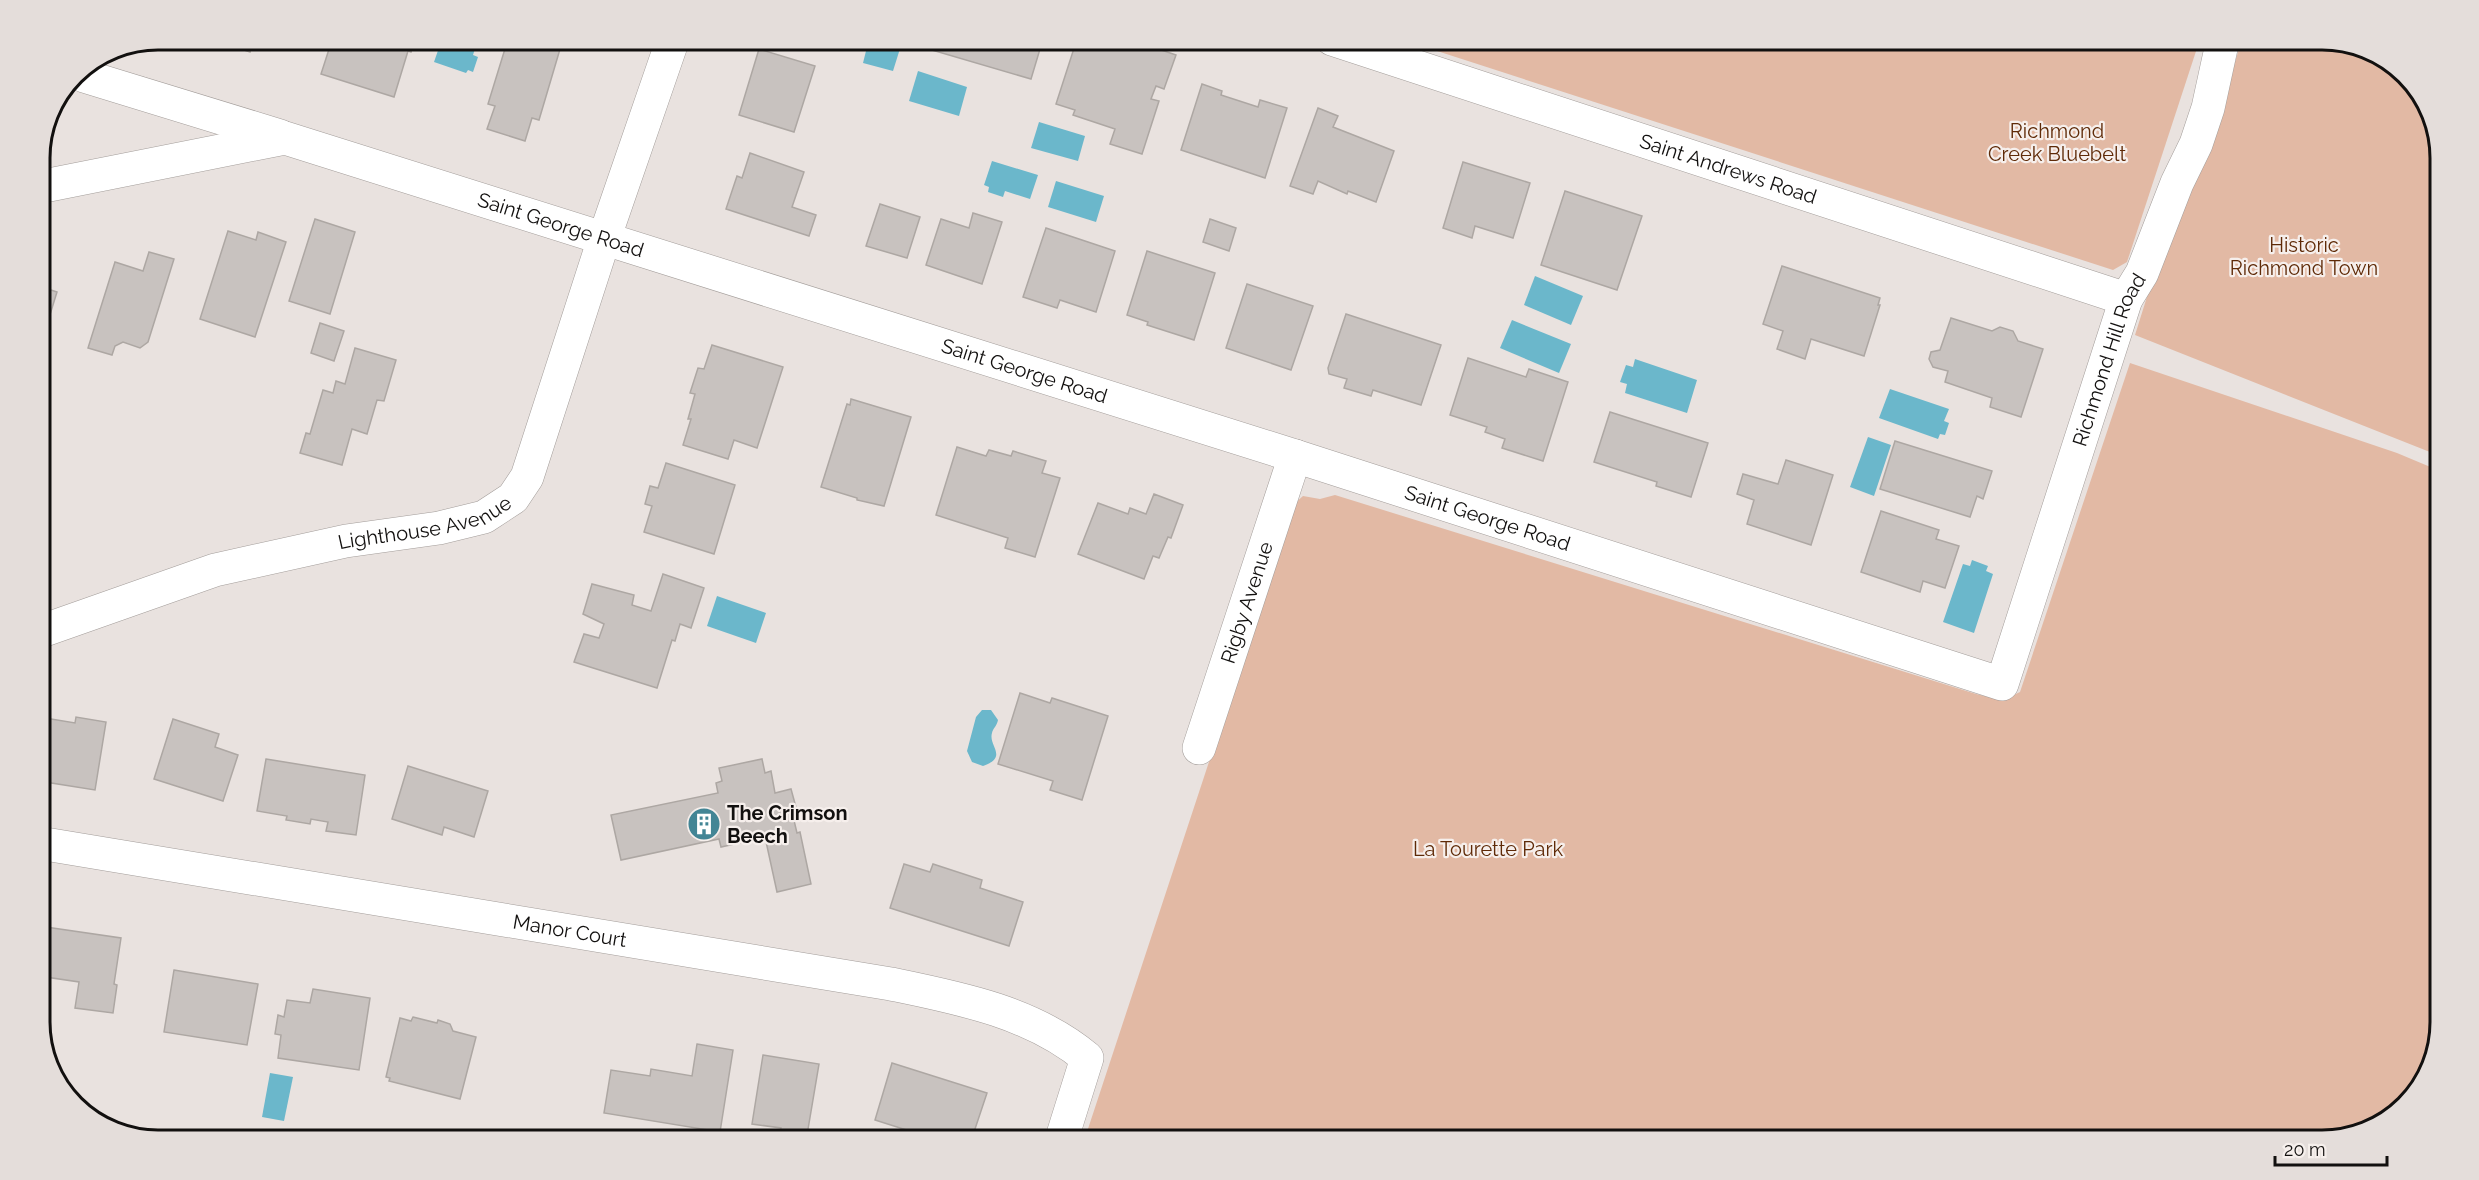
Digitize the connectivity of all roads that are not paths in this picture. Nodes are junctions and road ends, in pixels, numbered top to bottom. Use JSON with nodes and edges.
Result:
{"nodes":[{"id":1,"x":669,"y":50,"type":"edge"},
{"id":2,"x":1366,"y":50,"type":"edge"},
{"id":3,"x":2221,"y":50,"type":"edge"},
{"id":4,"x":86,"y":76,"type":"edge"},
{"id":5,"x":285,"y":138,"type":"junction"},
{"id":6,"x":50,"y":185,"type":"edge"},
{"id":7,"x":604,"y":239,"type":"junction"},
{"id":8,"x":2126,"y":299,"type":"junction"},
{"id":9,"x":1295,"y":456,"type":"junction"},
{"id":10,"x":50,"y":628,"type":"edge"},
{"id":11,"x":2002,"y":684,"type":"joint"},
{"id":12,"x":1199,"y":748,"type":"dead end"},
{"id":13,"x":50,"y":845,"type":"edge"},
{"id":14,"x":1064,"y":1130,"type":"edge"}],
"edges":[{"from":1,"to":7,"type":"street","name":"Lighthouse Avenue"},
{"from":2,"to":8,"type":"street","name":"Saint Andrews Road"},
{"from":3,"to":8,"type":"street","name":"Richmond Hill Road"},
{"from":4,"to":5,"type":"street"},
{"from":5,"to":6,"type":"street","name":"Saint George Road"},
{"from":5,"to":7,"type":"street","name":"Saint George Road"},
{"from":7,"to":9,"type":"street","name":"Saint George Road"},
{"from":7,"to":10,"type":"street","name":"Lighthouse Avenue"},
{"from":8,"to":11,"type":"street","name":"Richmond Hill Road"},
{"from":9,"to":11,"type":"street","name":"Saint George Road"},
{"from":9,"to":12,"type":"street","name":"Rigby Avenue"},
{"from":13,"to":14,"type":"street","name":"Manor Court"}]}
